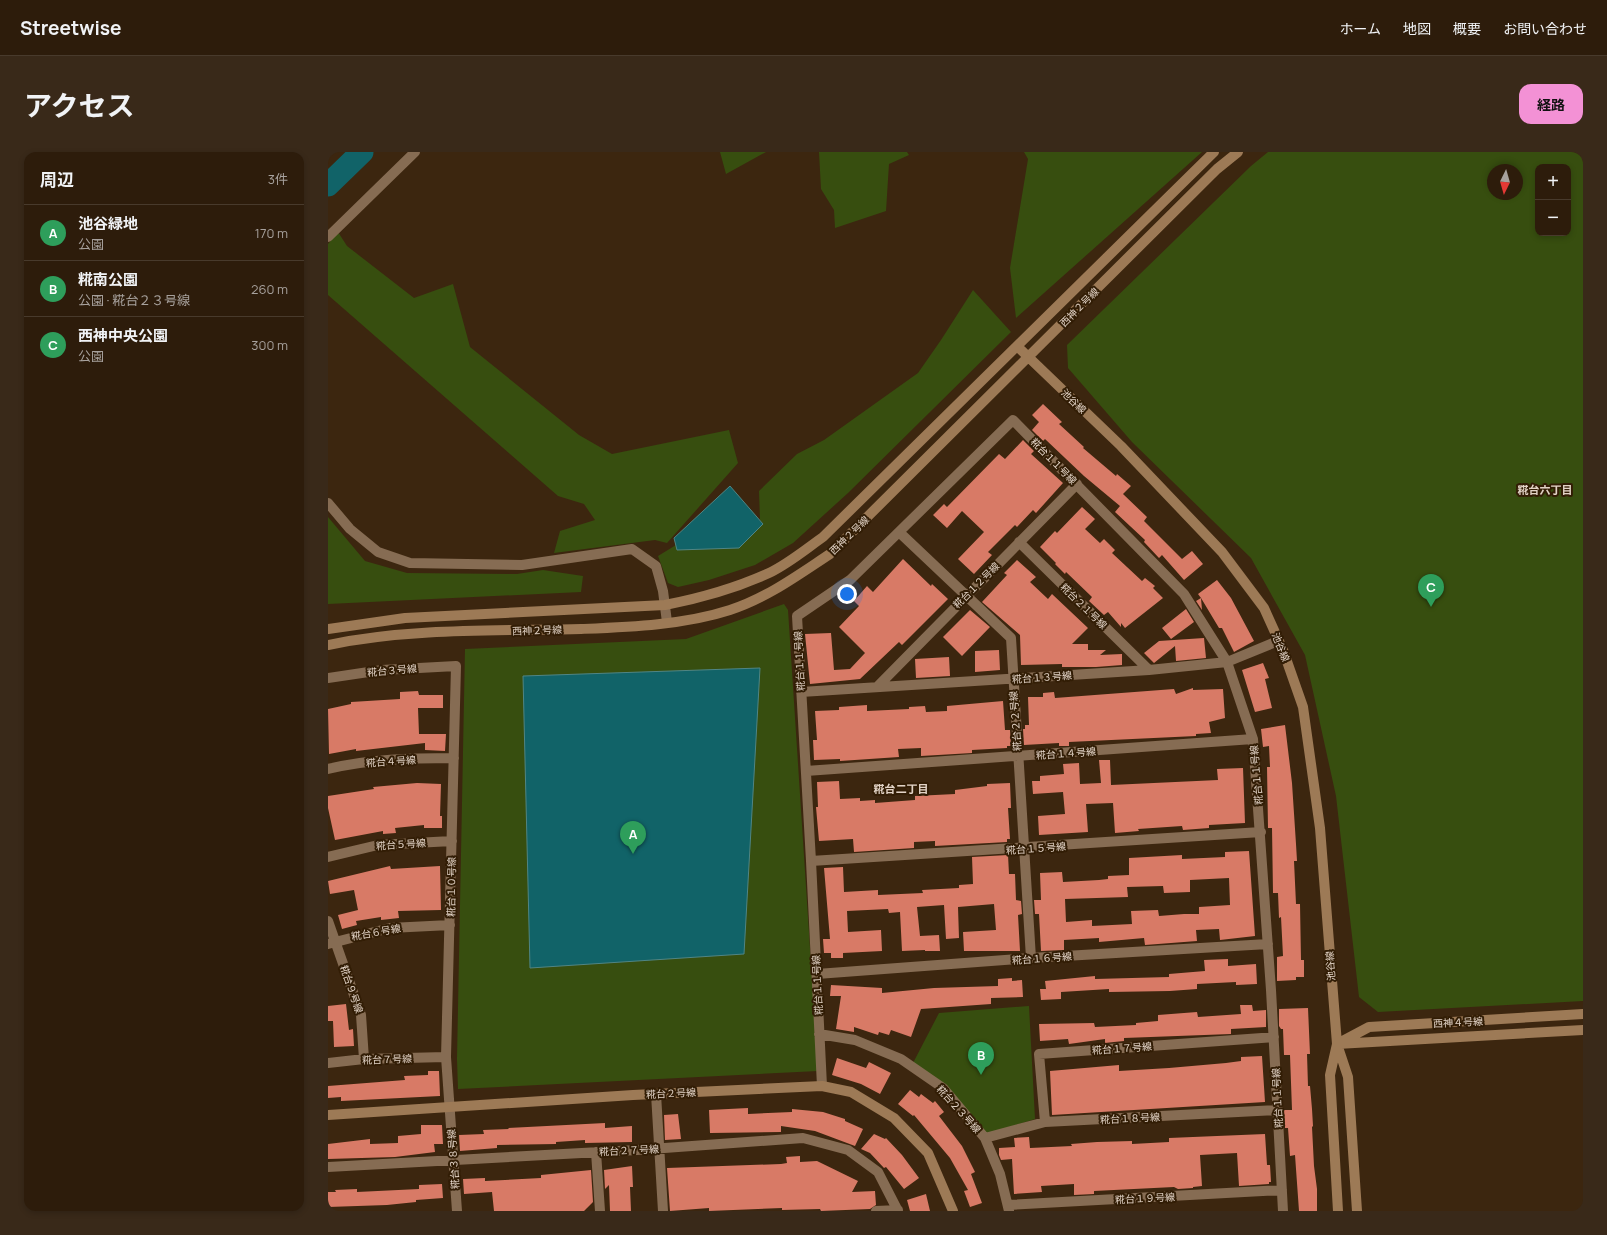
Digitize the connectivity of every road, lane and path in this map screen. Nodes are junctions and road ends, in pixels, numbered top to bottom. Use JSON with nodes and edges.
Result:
{"nodes":[{"id":1,"x":415,"y":152,"type":"edge"},
{"id":2,"x":1214,"y":152,"type":"edge"},
{"id":3,"x":1238,"y":152,"type":"edge"},
{"id":4,"x":328,"y":237,"type":"edge"},
{"id":5,"x":1018,"y":347,"type":"junction"},
{"id":6,"x":1029,"y":358,"type":"junction"},
{"id":7,"x":1077,"y":484,"type":"junction"},
{"id":8,"x":328,"y":503,"type":"edge"},
{"id":9,"x":899,"y":532,"type":"junction"},
{"id":10,"x":1019,"y":542,"type":"junction"},
{"id":11,"x":965,"y":596,"type":"junction"},
{"id":12,"x":665,"y":605,"type":"junction"},
{"id":13,"x":667,"y":622,"type":"junction"},
{"id":14,"x":328,"y":629,"type":"edge"},
{"id":15,"x":1278,"y":641,"type":"junction"},
{"id":16,"x":328,"y":645,"type":"edge"},
{"id":17,"x":1227,"y":662,"type":"junction"},
{"id":18,"x":456,"y":666,"type":"joint"},
{"id":19,"x":1149,"y":670,"type":"junction"},
{"id":20,"x":328,"y":678,"type":"edge"},
{"id":21,"x":1012,"y":679,"type":"junction"},
{"id":22,"x":877,"y":687,"type":"junction"},
{"id":23,"x":801,"y":692,"type":"junction"},
{"id":24,"x":1253,"y":739,"type":"junction"},
{"id":25,"x":1018,"y":757,"type":"junction"},
{"id":26,"x":454,"y":758,"type":"junction"},
{"id":27,"x":328,"y":769,"type":"edge"},
{"id":28,"x":806,"y":771,"type":"junction"},
{"id":29,"x":1261,"y":832,"type":"junction"},
{"id":30,"x":452,"y":841,"type":"junction"},
{"id":31,"x":1024,"y":849,"type":"junction"},
{"id":32,"x":328,"y":857,"type":"edge"},
{"id":33,"x":812,"y":861,"type":"junction"},
{"id":34,"x":328,"y":921,"type":"edge"},
{"id":35,"x":450,"y":925,"type":"junction"},
{"id":36,"x":331,"y":942,"type":"edge"},
{"id":37,"x":1268,"y":944,"type":"junction"},
{"id":38,"x":1031,"y":958,"type":"junction"},
{"id":39,"x":817,"y":974,"type":"junction"},
{"id":40,"x":1583,"y":1014,"type":"edge"},
{"id":41,"x":1583,"y":1030,"type":"edge"},
{"id":42,"x":819,"y":1034,"type":"junction"},
{"id":43,"x":1274,"y":1037,"type":"junction"},
{"id":44,"x":1337,"y":1044,"type":"junction"},
{"id":45,"x":446,"y":1057,"type":"junction"},
{"id":46,"x":364,"y":1059,"type":"junction"},
{"id":47,"x":328,"y":1063,"type":"edge"},
{"id":48,"x":822,"y":1086,"type":"junction"},
{"id":49,"x":656,"y":1094,"type":"junction"},
{"id":50,"x":449,"y":1107,"type":"junction"},
{"id":51,"x":1278,"y":1110,"type":"junction"},
{"id":52,"x":328,"y":1115,"type":"edge"},
{"id":53,"x":1045,"y":1122,"type":"junction"},
{"id":54,"x":985,"y":1138,"type":"junction"},
{"id":55,"x":659,"y":1149,"type":"junction"},
{"id":56,"x":596,"y":1152,"type":"junction"},
{"id":57,"x":454,"y":1159,"type":"junction"},
{"id":58,"x":328,"y":1167,"type":"edge"},
{"id":59,"x":1282,"y":1190,"type":"junction"},
{"id":60,"x":1009,"y":1208,"type":"edge"},
{"id":61,"x":898,"y":1210,"type":"edge"},
{"id":62,"x":457,"y":1211,"type":"edge"},
{"id":63,"x":600,"y":1211,"type":"edge"},
{"id":64,"x":663,"y":1211,"type":"edge"},
{"id":65,"x":876,"y":1211,"type":"edge"},
{"id":66,"x":953,"y":1211,"type":"edge"},
{"id":67,"x":1283,"y":1211,"type":"edge"},
{"id":68,"x":1338,"y":1211,"type":"edge"},
{"id":69,"x":1357,"y":1211,"type":"edge"}],
"edges":[{"from":1,"to":4,"type":"street"},
{"from":2,"to":5,"type":"street","name":"西神２号線"},
{"from":3,"to":6,"type":"street","name":"西神２号線"},
{"from":5,"to":6,"type":"street","name":"池谷線"},
{"from":5,"to":12,"type":"street","name":"西神２号線"},
{"from":6,"to":13,"type":"street","name":"西神２号線"},
{"from":6,"to":15,"type":"street","name":"池谷線"},
{"from":7,"to":9,"type":"street","name":"糀台１１号線"},
{"from":7,"to":10,"type":"street","name":"糀台１２号線"},
{"from":7,"to":17,"type":"street","name":"糀台１１号線"},
{"from":8,"to":12,"type":"street"},
{"from":9,"to":11,"type":"street","name":"糀台２２号線"},
{"from":9,"to":23,"type":"street","name":"糀台１１号線"},
{"from":10,"to":11,"type":"street","name":"糀台１２号線"},
{"from":10,"to":19,"type":"street","name":"糀台２１号線"},
{"from":11,"to":21,"type":"street","name":"糀台２２号線"},
{"from":11,"to":22,"type":"street","name":"糀台１２号線"},
{"from":12,"to":13,"type":"street"},
{"from":12,"to":14,"type":"street","name":"西神２号線"},
{"from":13,"to":16,"type":"street","name":"西神２号線"},
{"from":15,"to":17,"type":"street","name":"糀台１３号線"},
{"from":15,"to":44,"type":"street","name":"池谷線"},
{"from":17,"to":19,"type":"street","name":"糀台１３号線"},
{"from":17,"to":24,"type":"street","name":"糀台１１号線"},
{"from":18,"to":20,"type":"street","name":"糀台３号線"},
{"from":18,"to":26,"type":"street","name":"糀台１０号線"},
{"from":19,"to":21,"type":"street","name":"糀台１３号線"},
{"from":21,"to":22,"type":"street","name":"糀台１３号線"},
{"from":21,"to":25,"type":"street","name":"糀台２２号線"},
{"from":22,"to":23,"type":"street","name":"糀台１３号線"},
{"from":23,"to":28,"type":"street","name":"糀台１１号線"},
{"from":24,"to":25,"type":"street","name":"糀台１４号線"},
{"from":24,"to":29,"type":"street","name":"糀台１１号線"},
{"from":25,"to":28,"type":"street","name":"糀台１４号線"},
{"from":25,"to":31,"type":"street","name":"糀台２２号線"},
{"from":26,"to":27,"type":"street","name":"糀台４号線"},
{"from":26,"to":30,"type":"street","name":"糀台１０号線"},
{"from":28,"to":33,"type":"street","name":"糀台１１号線"},
{"from":29,"to":31,"type":"street","name":"糀台１５号線"},
{"from":29,"to":37,"type":"street","name":"糀台１１号線"},
{"from":30,"to":32,"type":"street","name":"糀台５号線"},
{"from":30,"to":35,"type":"street","name":"糀台１０号線"},
{"from":31,"to":33,"type":"street","name":"糀台１５号線"},
{"from":31,"to":38,"type":"street","name":"糀台２２号線"},
{"from":33,"to":39,"type":"street","name":"糀台１１号線"},
{"from":34,"to":36,"type":"street","name":"糀台９号線"},
{"from":35,"to":36,"type":"street","name":"糀台６号線"},
{"from":35,"to":45,"type":"street","name":"糀台１０号線"},
{"from":36,"to":46,"type":"street","name":"糀台９号線"},
{"from":37,"to":38,"type":"street","name":"糀台１６号線"},
{"from":37,"to":43,"type":"street","name":"糀台１１号線"},
{"from":38,"to":39,"type":"street","name":"糀台１６号線"},
{"from":39,"to":42,"type":"street","name":"糀台１１号線"},
{"from":40,"to":44,"type":"street","name":"西神４号線"},
{"from":41,"to":44,"type":"street","name":"西神４号線"},
{"from":42,"to":48,"type":"street","name":"糀台１１号線"},
{"from":42,"to":54,"type":"street","name":"糀台２３号線"},
{"from":43,"to":51,"type":"street","name":"糀台１１号線"},
{"from":43,"to":53,"type":"street","name":"糀台１７号線"},
{"from":44,"to":68,"type":"street"},
{"from":44,"to":69,"type":"street"},
{"from":45,"to":46,"type":"street","name":"糀台７号線"},
{"from":45,"to":50,"type":"street","name":"糀台１０号線"},
{"from":46,"to":47,"type":"street","name":"糀台７号線"},
{"from":48,"to":49,"type":"street","name":"糀台２号線"},
{"from":48,"to":66,"type":"street","name":"糀台２号線"},
{"from":49,"to":50,"type":"street","name":"糀台２号線"},
{"from":49,"to":55,"type":"street"},
{"from":50,"to":52,"type":"street","name":"糀台２号線"},
{"from":50,"to":57,"type":"street","name":"糀台３８号線"},
{"from":51,"to":53,"type":"street","name":"糀台１８号線"},
{"from":51,"to":59,"type":"street","name":"糀台１１号線"},
{"from":53,"to":54,"type":"street","name":"糀台１８号線"},
{"from":54,"to":60,"type":"street","name":"糀台２３号線"},
{"from":55,"to":56,"type":"street","name":"糀台２７号線"},
{"from":55,"to":61,"type":"street","name":"糀台２７号線"},
{"from":55,"to":64,"type":"street"},
{"from":56,"to":57,"type":"street","name":"糀台２７号線"},
{"from":56,"to":63,"type":"street"},
{"from":57,"to":58,"type":"street","name":"糀台２７号線"},
{"from":57,"to":62,"type":"street","name":"糀台３８号線"},
{"from":59,"to":60,"type":"street","name":"糀台１９号線"},
{"from":59,"to":67,"type":"street","name":"糀台１１号線"},
{"from":61,"to":65,"type":"street"}]}
